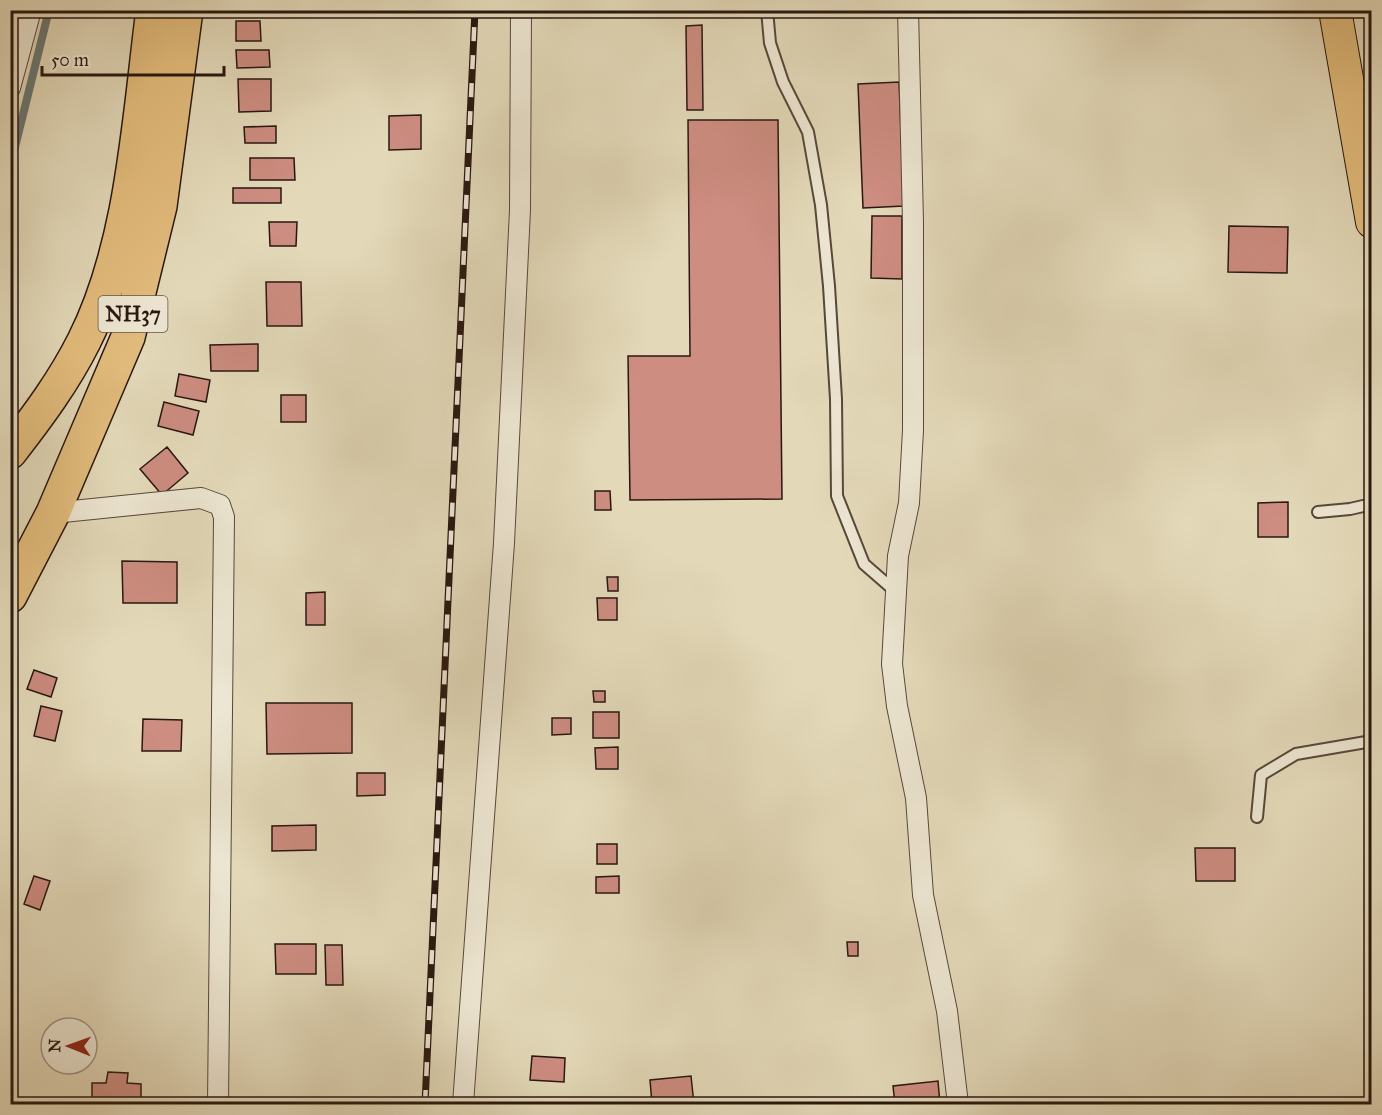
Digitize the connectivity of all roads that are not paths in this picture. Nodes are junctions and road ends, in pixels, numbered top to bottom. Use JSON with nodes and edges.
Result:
{"nodes":[{"id":1,"x":31,"y":10,"type":"edge"},
{"id":2,"x":153,"y":10,"type":"edge"},
{"id":3,"x":186,"y":10,"type":"edge"},
{"id":4,"x":520,"y":10,"type":"edge"},
{"id":5,"x":767,"y":10,"type":"edge"},
{"id":6,"x":908,"y":10,"type":"edge"},
{"id":7,"x":1335,"y":10,"type":"edge"},
{"id":8,"x":10,"y":88,"type":"edge"},
{"id":9,"x":1371,"y":222,"type":"edge"},
{"id":10,"x":10,"y":452,"type":"edge"},
{"id":11,"x":1371,"y":504,"type":"edge"},
{"id":12,"x":1318,"y":512,"type":"dead end"},
{"id":13,"x":53,"y":513,"type":"junction"},
{"id":14,"x":895,"y":591,"type":"junction"},
{"id":15,"x":10,"y":596,"type":"edge"},
{"id":16,"x":1371,"y":741,"type":"edge"},
{"id":17,"x":1257,"y":817,"type":"dead end"},
{"id":18,"x":218,"y":1104,"type":"edge"},
{"id":19,"x":464,"y":1104,"type":"edge"},
{"id":20,"x":958,"y":1104,"type":"edge"}],
"edges":[{"from":1,"to":8,"type":"street"},
{"from":2,"to":10,"type":"highway","number":"NH37"},
{"from":3,"to":13,"type":"highway","number":"NH37"},
{"from":4,"to":19,"type":"street"},
{"from":5,"to":14,"type":"lane"},
{"from":6,"to":14,"type":"street"},
{"from":7,"to":9,"type":"main road"},
{"from":11,"to":12,"type":"lane"},
{"from":13,"to":15,"type":"highway","number":"NH37"},
{"from":13,"to":18,"type":"street"},
{"from":14,"to":20,"type":"street"},
{"from":16,"to":17,"type":"lane"}]}
